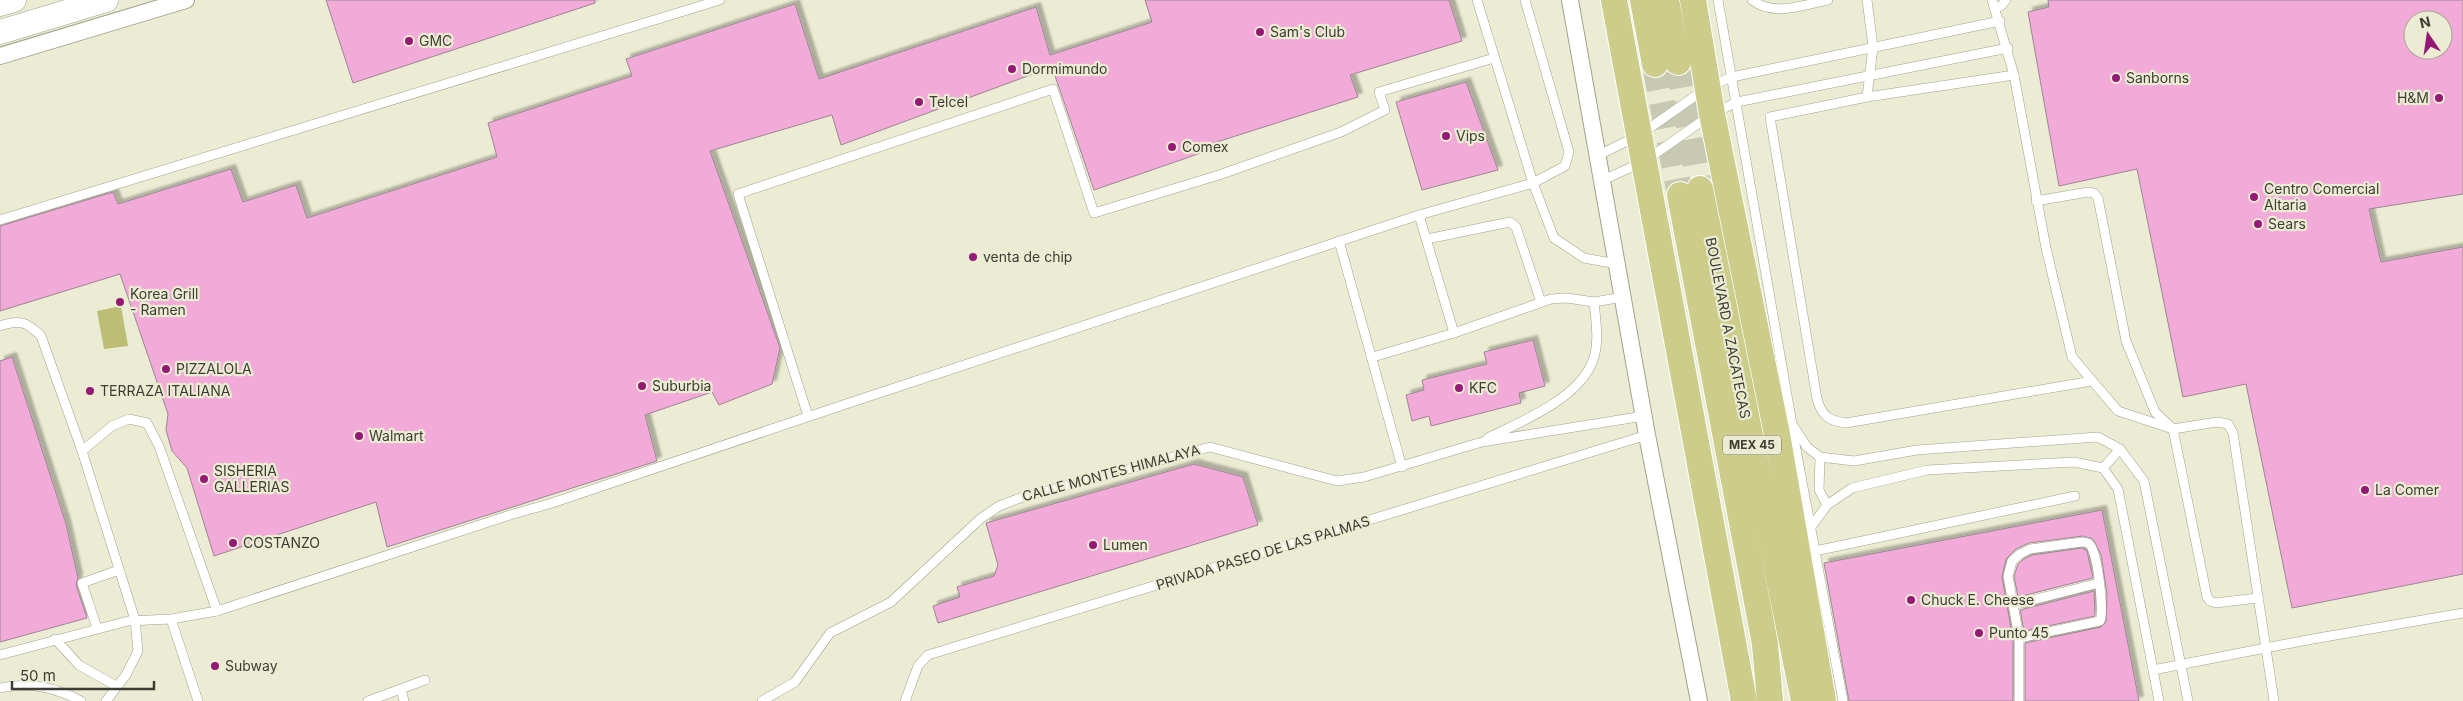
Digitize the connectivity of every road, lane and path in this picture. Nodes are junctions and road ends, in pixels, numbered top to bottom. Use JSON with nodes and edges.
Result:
{"nodes":[{"id":1,"x":14,"y":0,"type":"edge"},
{"id":2,"x":106,"y":0,"type":"edge"},
{"id":3,"x":186,"y":0,"type":"edge"},
{"id":4,"x":720,"y":0,"type":"edge"},
{"id":5,"x":1477,"y":0,"type":"edge"},
{"id":6,"x":1525,"y":0,"type":"edge"},
{"id":7,"x":1570,"y":0,"type":"edge"},
{"id":8,"x":1614,"y":0,"type":"edge"},
{"id":9,"x":1643,"y":0,"type":"edge"},
{"id":10,"x":1666,"y":0,"type":"edge"},
{"id":11,"x":1693,"y":0,"type":"edge"},
{"id":12,"x":1718,"y":0,"type":"edge"},
{"id":13,"x":1752,"y":0,"type":"edge"},
{"id":14,"x":1828,"y":0,"type":"edge"},
{"id":15,"x":1867,"y":0,"type":"edge"},
{"id":16,"x":2006,"y":0,"type":"edge"},
{"id":17,"x":0,"y":4,"type":"edge"},
{"id":18,"x":1994,"y":4,"type":"edge"},
{"id":19,"x":2000,"y":21,"type":"junction"},
{"id":20,"x":0,"y":32,"type":"edge"},
{"id":21,"x":1873,"y":47,"type":"junction"},
{"id":22,"x":2008,"y":48,"type":"junction"},
{"id":23,"x":0,"y":56,"type":"edge"},
{"id":24,"x":1494,"y":58,"type":"junction"},
{"id":25,"x":2014,"y":75,"type":"junction"},
{"id":26,"x":1869,"y":76,"type":"junction"},
{"id":27,"x":1720,"y":82,"type":"junction"},
{"id":28,"x":1867,"y":97,"type":"junction"},
{"id":29,"x":1737,"y":102,"type":"junction"},
{"id":30,"x":1712,"y":114,"type":"junction"},
{"id":31,"x":1641,"y":134,"type":"junction"},
{"id":32,"x":1599,"y":156,"type":"junction"},
{"id":33,"x":1645,"y":161,"type":"junction"},
{"id":34,"x":1603,"y":180,"type":"junction"},
{"id":35,"x":1533,"y":183,"type":"junction"},
{"id":36,"x":2036,"y":201,"type":"junction"},
{"id":37,"x":1419,"y":215,"type":"junction"},
{"id":38,"x":0,"y":220,"type":"edge"},
{"id":39,"x":1426,"y":239,"type":"junction"},
{"id":40,"x":1338,"y":241,"type":"junction"},
{"id":41,"x":1617,"y":264,"type":"junction"},
{"id":42,"x":1623,"y":297,"type":"junction"},
{"id":43,"x":1541,"y":302,"type":"junction"},
{"id":44,"x":1594,"y":302,"type":"junction"},
{"id":45,"x":0,"y":326,"type":"edge"},
{"id":46,"x":1454,"y":333,"type":"junction"},
{"id":47,"x":1373,"y":357,"type":"junction"},
{"id":48,"x":2092,"y":381,"type":"junction"},
{"id":49,"x":808,"y":416,"type":"junction"},
{"id":50,"x":1644,"y":416,"type":"junction"},
{"id":51,"x":1792,"y":424,"type":"junction"},
{"id":52,"x":2173,"y":429,"type":"junction"},
{"id":53,"x":1647,"y":436,"type":"junction"},
{"id":54,"x":1482,"y":442,"type":"junction"},
{"id":55,"x":2120,"y":449,"type":"junction"},
{"id":56,"x":82,"y":451,"type":"junction"},
{"id":57,"x":1820,"y":457,"type":"junction"},
{"id":58,"x":1402,"y":467,"type":"junction"},
{"id":59,"x":2103,"y":468,"type":"junction"},
{"id":60,"x":2075,"y":496,"type":"dead end"},
{"id":61,"x":1827,"y":505,"type":"junction"},
{"id":62,"x":1802,"y":529,"type":"junction"},
{"id":63,"x":1815,"y":551,"type":"junction"},
{"id":64,"x":120,"y":570,"type":"junction"},
{"id":65,"x":2100,"y":583,"type":"junction"},
{"id":66,"x":2257,"y":598,"type":"junction"},
{"id":67,"x":2013,"y":605,"type":"junction"},
{"id":68,"x":217,"y":611,"type":"junction"},
{"id":69,"x":2463,"y":613,"type":"edge"},
{"id":70,"x":171,"y":618,"type":"junction"},
{"id":71,"x":135,"y":620,"type":"junction"},
{"id":72,"x":97,"y":628,"type":"junction"},
{"id":73,"x":2019,"y":638,"type":"junction"},
{"id":74,"x":55,"y":639,"type":"junction"},
{"id":75,"x":2266,"y":648,"type":"junction"},
{"id":76,"x":0,"y":654,"type":"edge"},
{"id":77,"x":2182,"y":665,"type":"junction"},
{"id":78,"x":2153,"y":670,"type":"junction"},
{"id":79,"x":425,"y":680,"type":"dead end"},
{"id":80,"x":116,"y":686,"type":"junction"},
{"id":81,"x":0,"y":688,"type":"edge"},
{"id":82,"x":401,"y":689,"type":"junction"},
{"id":83,"x":1827,"y":698,"type":"edge"},
{"id":84,"x":2271,"y":700,"type":"edge"},
{"id":85,"x":82,"y":701,"type":"edge"},
{"id":86,"x":106,"y":701,"type":"edge"},
{"id":87,"x":198,"y":701,"type":"edge"},
{"id":88,"x":368,"y":701,"type":"edge"},
{"id":89,"x":404,"y":701,"type":"edge"},
{"id":90,"x":762,"y":701,"type":"edge"},
{"id":91,"x":906,"y":701,"type":"edge"},
{"id":92,"x":1699,"y":701,"type":"edge"},
{"id":93,"x":1744,"y":701,"type":"edge"},
{"id":94,"x":1770,"y":701,"type":"edge"},
{"id":95,"x":2019,"y":701,"type":"edge"},
{"id":96,"x":2159,"y":701,"type":"edge"},
{"id":97,"x":2188,"y":701,"type":"edge"}],
"edges":[{"from":1,"to":17,"type":"main road"},
{"from":2,"to":20,"type":"main road"},
{"from":3,"to":23,"type":"street"},
{"from":4,"to":38,"type":"lane"},
{"from":5,"to":24,"type":"lane"},
{"from":6,"to":35,"type":"lane"},
{"from":7,"to":32,"type":"street"},
{"from":8,"to":31,"type":"main road"},
{"from":9,"to":10,"type":"main road"},
{"from":11,"to":27,"type":"main road"},
{"from":12,"to":27,"type":"lane"},
{"from":13,"to":14,"type":"lane"},
{"from":15,"to":21,"type":"lane"},
{"from":16,"to":18,"type":"lane"},
{"from":18,"to":19,"type":"lane"},
{"from":19,"to":21,"type":"lane"},
{"from":19,"to":22,"type":"lane"},
{"from":21,"to":26,"type":"lane"},
{"from":21,"to":27,"type":"lane"},
{"from":22,"to":25,"type":"lane"},
{"from":22,"to":26,"type":"lane"},
{"from":24,"to":35,"type":"lane"},
{"from":24,"to":49,"type":"lane"},
{"from":25,"to":28,"type":"lane"},
{"from":25,"to":36,"type":"lane"},
{"from":26,"to":28,"type":"lane"},
{"from":26,"to":29,"type":"lane"},
{"from":27,"to":29,"type":"lane"},
{"from":27,"to":30,"type":"main road"},
{"from":27,"to":31,"type":"lane"},
{"from":28,"to":48,"type":"lane"},
{"from":29,"to":30,"type":"lane"},
{"from":29,"to":51,"type":"lane"},
{"from":30,"to":33,"type":"lane"},
{"from":30,"to":62,"type":"main road"},
{"from":31,"to":32,"type":"lane"},
{"from":31,"to":33,"type":"main road"},
{"from":32,"to":34,"type":"street"},
{"from":33,"to":34,"type":"lane"},
{"from":33,"to":93,"type":"main road"},
{"from":34,"to":41,"type":"street"},
{"from":35,"to":37,"type":"lane"},
{"from":35,"to":41,"type":"lane"},
{"from":36,"to":48,"type":"lane"},
{"from":36,"to":52,"type":"lane"},
{"from":37,"to":39,"type":"lane"},
{"from":37,"to":40,"type":"lane"},
{"from":39,"to":43,"type":"lane"},
{"from":39,"to":46,"type":"lane"},
{"from":40,"to":47,"type":"lane"},
{"from":40,"to":49,"type":"lane"},
{"from":41,"to":42,"type":"street"},
{"from":42,"to":44,"type":"lane"},
{"from":42,"to":50,"type":"street"},
{"from":43,"to":44,"type":"lane"},
{"from":43,"to":46,"type":"lane"},
{"from":44,"to":54,"type":"lane"},
{"from":45,"to":56,"type":"lane"},
{"from":46,"to":47,"type":"lane"},
{"from":47,"to":58,"type":"lane"},
{"from":48,"to":52,"type":"lane"},
{"from":49,"to":68,"type":"lane"},
{"from":50,"to":53,"type":"street"},
{"from":50,"to":54,"type":"lane","name":"CALLE MONTES HIMALAYA"},
{"from":51,"to":57,"type":"lane"},
{"from":51,"to":62,"type":"lane"},
{"from":52,"to":66,"type":"lane"},
{"from":52,"to":66,"type":"lane"},
{"from":53,"to":91,"type":"lane","name":"PRIVADA PASEO DE LAS PALMAS"},
{"from":53,"to":92,"type":"street"},
{"from":54,"to":58,"type":"lane","name":"CALLE MONTES HIMALAYA"},
{"from":55,"to":57,"type":"lane"},
{"from":55,"to":59,"type":"lane"},
{"from":55,"to":77,"type":"lane"},
{"from":56,"to":64,"type":"lane"},
{"from":56,"to":68,"type":"lane"},
{"from":57,"to":61,"type":"lane"},
{"from":58,"to":90,"type":"lane","name":"CALLE MONTES HIMALAYA"},
{"from":59,"to":61,"type":"lane"},
{"from":59,"to":78,"type":"lane"},
{"from":60,"to":63,"type":"lane"},
{"from":61,"to":62,"type":"lane"},
{"from":62,"to":63,"type":"lane"},
{"from":62,"to":83,"type":"main road"},
{"from":63,"to":83,"type":"lane"},
{"from":64,"to":71,"type":"lane"},
{"from":64,"to":72,"type":"lane"},
{"from":65,"to":67,"type":"lane"},
{"from":65,"to":67,"type":"lane"},
{"from":65,"to":73,"type":"lane"},
{"from":66,"to":75,"type":"lane"},
{"from":67,"to":73,"type":"lane"},
{"from":68,"to":70,"type":"lane"},
{"from":69,"to":75,"type":"lane"},
{"from":70,"to":71,"type":"lane"},
{"from":70,"to":87,"type":"lane"},
{"from":71,"to":72,"type":"lane"},
{"from":71,"to":80,"type":"lane"},
{"from":72,"to":74,"type":"lane"},
{"from":73,"to":95,"type":"lane"},
{"from":74,"to":76,"type":"lane"},
{"from":74,"to":80,"type":"lane"},
{"from":75,"to":77,"type":"lane"},
{"from":75,"to":84,"type":"lane"},
{"from":77,"to":78,"type":"lane"},
{"from":77,"to":97,"type":"lane"},
{"from":78,"to":96,"type":"lane"},
{"from":79,"to":82,"type":"lane"},
{"from":80,"to":86,"type":"lane"},
{"from":81,"to":85,"type":"lane"},
{"from":82,"to":88,"type":"lane"},
{"from":82,"to":89,"type":"lane"},
{"from":83,"to":94,"type":"main road","name":"BOULEVARD A ZACATECAS","number":"MEX 45"}]}
